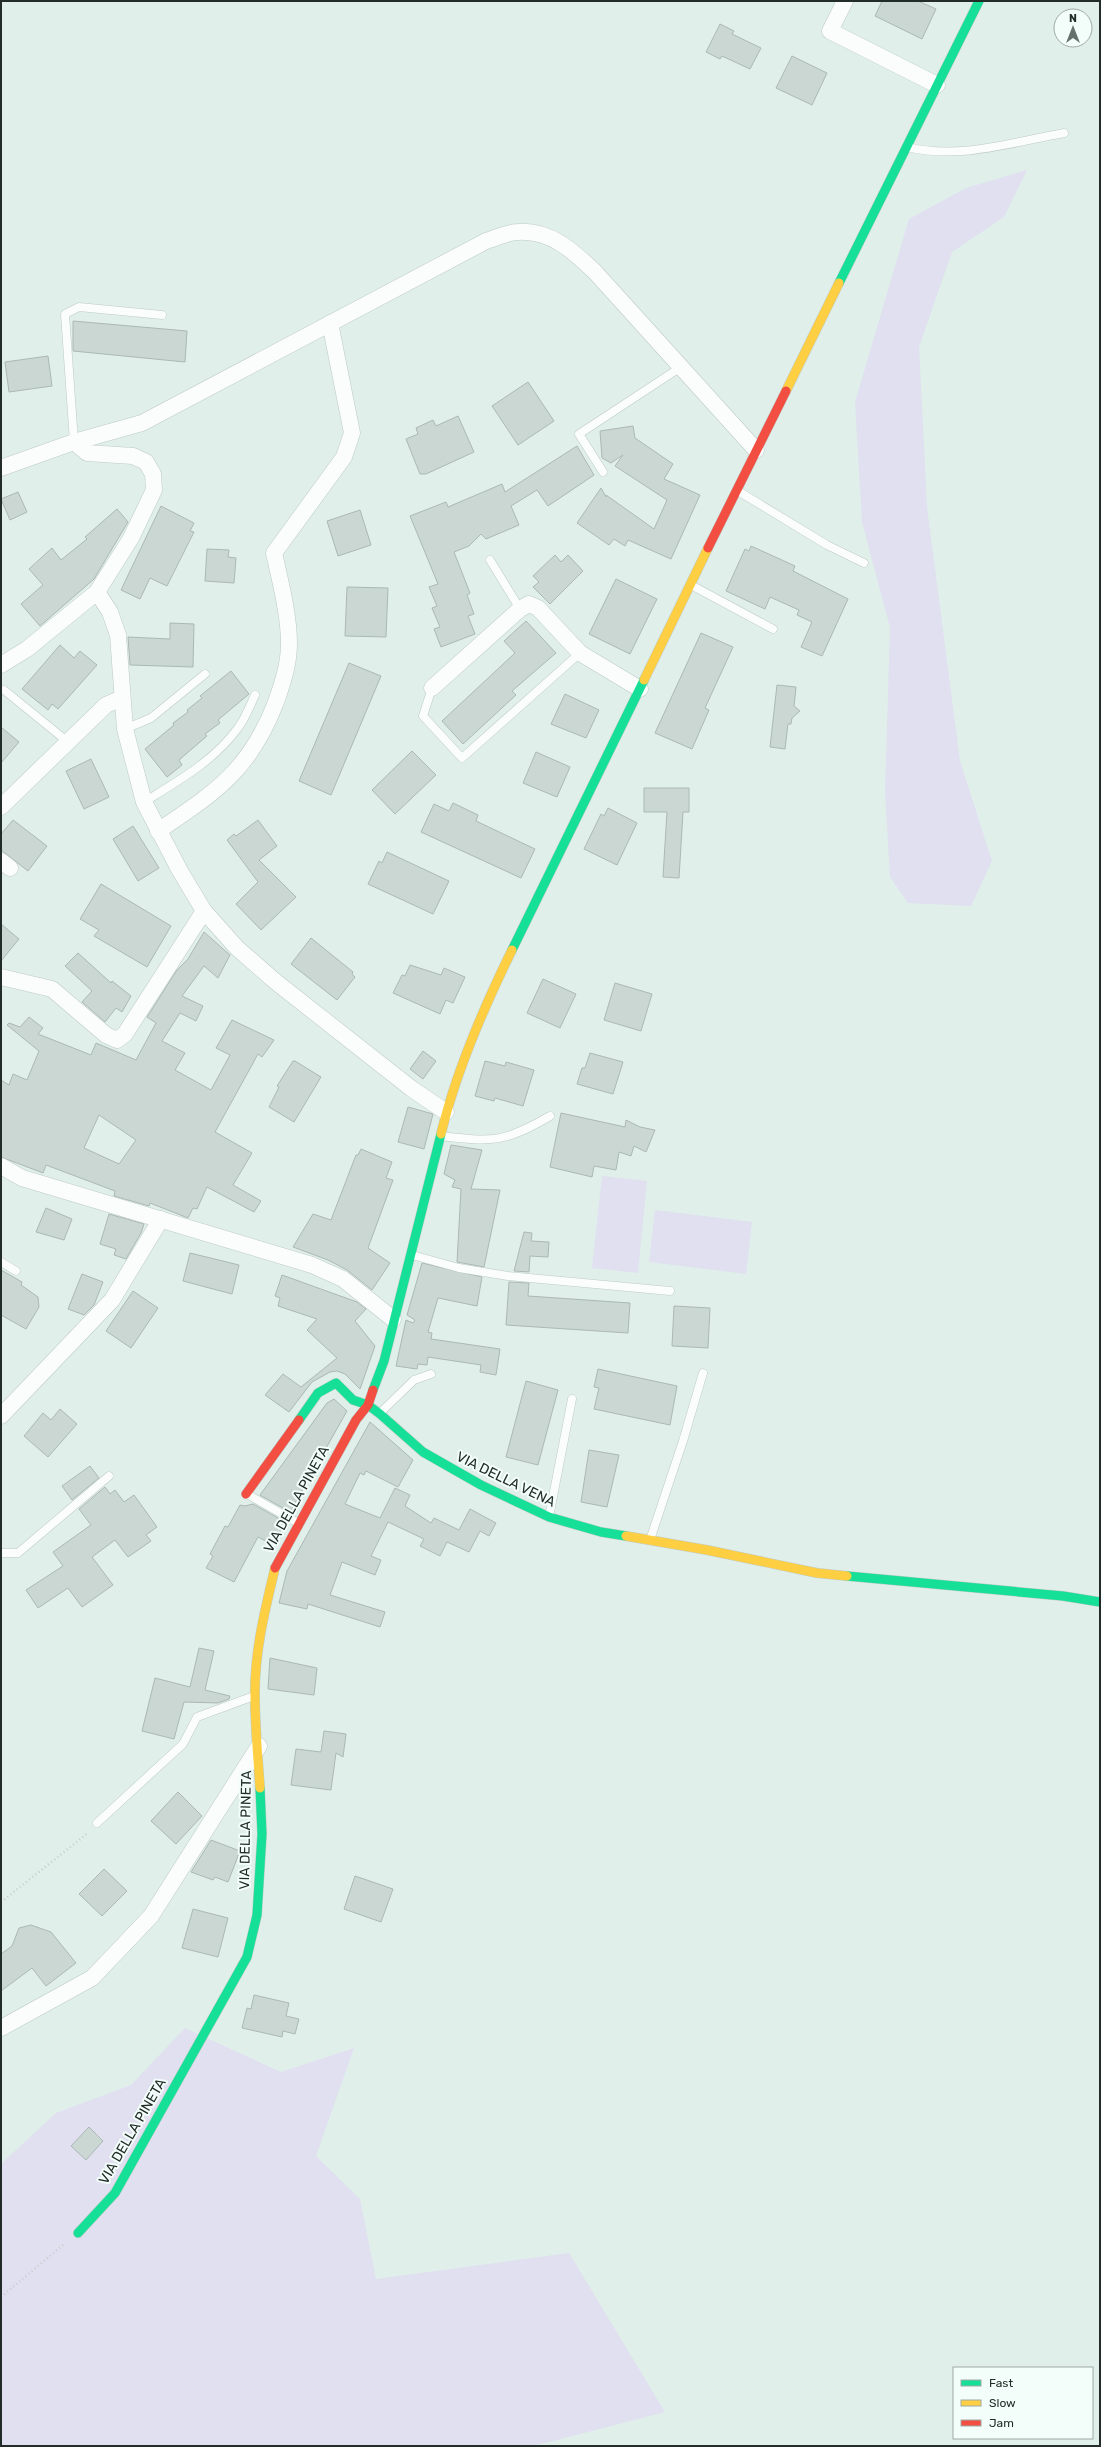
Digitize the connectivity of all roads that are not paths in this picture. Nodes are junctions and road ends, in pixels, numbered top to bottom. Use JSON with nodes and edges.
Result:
{"nodes":[{"id":1,"x":845,"y":1,"type":"edge"},
{"id":2,"x":979,"y":1,"type":"edge"},
{"id":3,"x":937,"y":85,"type":"junction"},
{"id":4,"x":1064,"y":133,"type":"dead end"},
{"id":5,"x":906,"y":147,"type":"junction"},
{"id":6,"x":162,"y":315,"type":"dead end"},
{"id":7,"x":330,"y":323,"type":"junction"},
{"id":8,"x":681,"y":367,"type":"junction"},
{"id":9,"x":74,"y":442,"type":"junction"},
{"id":10,"x":756,"y":450,"type":"junction"},
{"id":11,"x":1,"y":468,"type":"edge"},
{"id":12,"x":603,"y":472,"type":"dead end"},
{"id":13,"x":736,"y":490,"type":"junction"},
{"id":14,"x":490,"y":560,"type":"dead end"},
{"id":15,"x":864,"y":563,"type":"dead end"},
{"id":16,"x":690,"y":585,"type":"junction"},
{"id":17,"x":97,"y":592,"type":"junction"},
{"id":18,"x":520,"y":608,"type":"junction"},
{"id":19,"x":774,"y":629,"type":"dead end"},
{"id":20,"x":580,"y":652,"type":"junction"},
{"id":21,"x":1,"y":665,"type":"edge"},
{"id":22,"x":205,"y":674,"type":"dead end"},
{"id":23,"x":432,"y":688,"type":"joint"},
{"id":24,"x":640,"y":689,"type":"junction"},
{"id":25,"x":4,"y":690,"type":"dead end"},
{"id":26,"x":255,"y":695,"type":"dead end"},
{"id":27,"x":122,"y":698,"type":"junction"},
{"id":28,"x":125,"y":729,"type":"junction"},
{"id":29,"x":68,"y":742,"type":"junction"},
{"id":30,"x":144,"y":802,"type":"junction"},
{"id":31,"x":1,"y":807,"type":"edge"},
{"id":32,"x":158,"y":831,"type":"junction"},
{"id":33,"x":204,"y":911,"type":"junction"},
{"id":34,"x":1,"y":977,"type":"edge"},
{"id":35,"x":446,"y":1112,"type":"junction"},
{"id":36,"x":550,"y":1116,"type":"dead end"},
{"id":37,"x":440,"y":1136,"type":"junction"},
{"id":38,"x":1,"y":1166,"type":"edge"},
{"id":39,"x":160,"y":1219,"type":"junction"},
{"id":40,"x":411,"y":1255,"type":"junction"},
{"id":41,"x":1,"y":1262,"type":"edge"},
{"id":42,"x":16,"y":1271,"type":"dead end"},
{"id":43,"x":670,"y":1291,"type":"dead end"},
{"id":44,"x":393,"y":1319,"type":"junction"},
{"id":45,"x":703,"y":1373,"type":"dead end"},
{"id":46,"x":431,"y":1374,"type":"dead end"},
{"id":47,"x":572,"y":1399,"type":"dead end"},
{"id":48,"x":368,"y":1405,"type":"junction"},
{"id":49,"x":380,"y":1414,"type":"junction"},
{"id":50,"x":1,"y":1416,"type":"edge"},
{"id":51,"x":109,"y":1476,"type":"dead end"},
{"id":52,"x":246,"y":1494,"type":"joint"},
{"id":53,"x":549,"y":1517,"type":"junction"},
{"id":54,"x":299,"y":1523,"type":"junction"},
{"id":55,"x":650,"y":1540,"type":"junction"},
{"id":56,"x":1,"y":1553,"type":"edge"},
{"id":57,"x":1100,"y":1602,"type":"edge"},
{"id":58,"x":255,"y":1696,"type":"junction"},
{"id":59,"x":259,"y":1746,"type":"junction"},
{"id":60,"x":97,"y":1823,"type":"road end"},
{"id":61,"x":1,"y":2028,"type":"edge"},
{"id":62,"x":78,"y":2233,"type":"road end"}],
"edges":[{"from":1,"to":3,"type":"street"},
{"from":2,"to":3,"type":"street","name":"VIA DELLA PINETA"},
{"from":3,"to":5,"type":"street","name":"VIA DELLA PINETA"},
{"from":4,"to":5,"type":"lane"},
{"from":5,"to":10,"type":"street","name":"VIA DELLA PINETA"},
{"from":6,"to":9,"type":"lane"},
{"from":7,"to":8,"type":"street"},
{"from":7,"to":9,"type":"street"},
{"from":7,"to":32,"type":"street"},
{"from":8,"to":10,"type":"street"},
{"from":8,"to":12,"type":"lane"},
{"from":9,"to":11,"type":"street"},
{"from":9,"to":17,"type":"street"},
{"from":10,"to":13,"type":"street","name":"VIA DELLA PINETA"},
{"from":13,"to":15,"type":"lane"},
{"from":13,"to":16,"type":"street","name":"VIA DELLA PINETA"},
{"from":14,"to":18,"type":"lane"},
{"from":16,"to":19,"type":"lane"},
{"from":16,"to":24,"type":"street","name":"VIA DELLA PINETA"},
{"from":17,"to":21,"type":"street"},
{"from":17,"to":27,"type":"street"},
{"from":18,"to":20,"type":"street"},
{"from":18,"to":23,"type":"street"},
{"from":20,"to":23,"type":"lane"},
{"from":20,"to":24,"type":"street"},
{"from":22,"to":28,"type":"lane"},
{"from":24,"to":35,"type":"street","name":"VIA DELLA PINETA"},
{"from":25,"to":29,"type":"lane"},
{"from":26,"to":30,"type":"lane"},
{"from":27,"to":28,"type":"street"},
{"from":27,"to":29,"type":"street"},
{"from":28,"to":30,"type":"street"},
{"from":29,"to":31,"type":"street"},
{"from":30,"to":32,"type":"street"},
{"from":32,"to":33,"type":"street"},
{"from":33,"to":34,"type":"street"},
{"from":33,"to":35,"type":"street"},
{"from":35,"to":37,"type":"street","name":"VIA DELLA PINETA"},
{"from":36,"to":37,"type":"lane"},
{"from":37,"to":40,"type":"street","name":"VIA DELLA PINETA"},
{"from":38,"to":39,"type":"street"},
{"from":39,"to":44,"type":"street"},
{"from":39,"to":50,"type":"street"},
{"from":40,"to":43,"type":"lane"},
{"from":40,"to":44,"type":"street","name":"VIA DELLA PINETA"},
{"from":41,"to":42,"type":"lane"},
{"from":44,"to":48,"type":"street","name":"VIA DELLA PINETA"},
{"from":45,"to":55,"type":"lane"},
{"from":46,"to":49,"type":"lane"},
{"from":47,"to":53,"type":"lane"},
{"from":48,"to":49,"type":"street","name":"VIA DELLA VENA"},
{"from":48,"to":52,"type":"street","name":"VIA DELLA VENA"},
{"from":48,"to":54,"type":"street","name":"VIA DELLA PINETA"},
{"from":49,"to":53,"type":"street","name":"VIA DELLA VENA"},
{"from":51,"to":56,"type":"lane"},
{"from":52,"to":54,"type":"lane"},
{"from":53,"to":55,"type":"street","name":"VIA DELLA VENA"},
{"from":54,"to":58,"type":"street","name":"VIA DELLA PINETA"},
{"from":55,"to":57,"type":"street","name":"VIA DELLA VENA"},
{"from":58,"to":59,"type":"street","name":"VIA DELLA PINETA"},
{"from":58,"to":60,"type":"lane"},
{"from":59,"to":61,"type":"street"},
{"from":59,"to":62,"type":"street","name":"VIA DELLA PINETA"}]}
